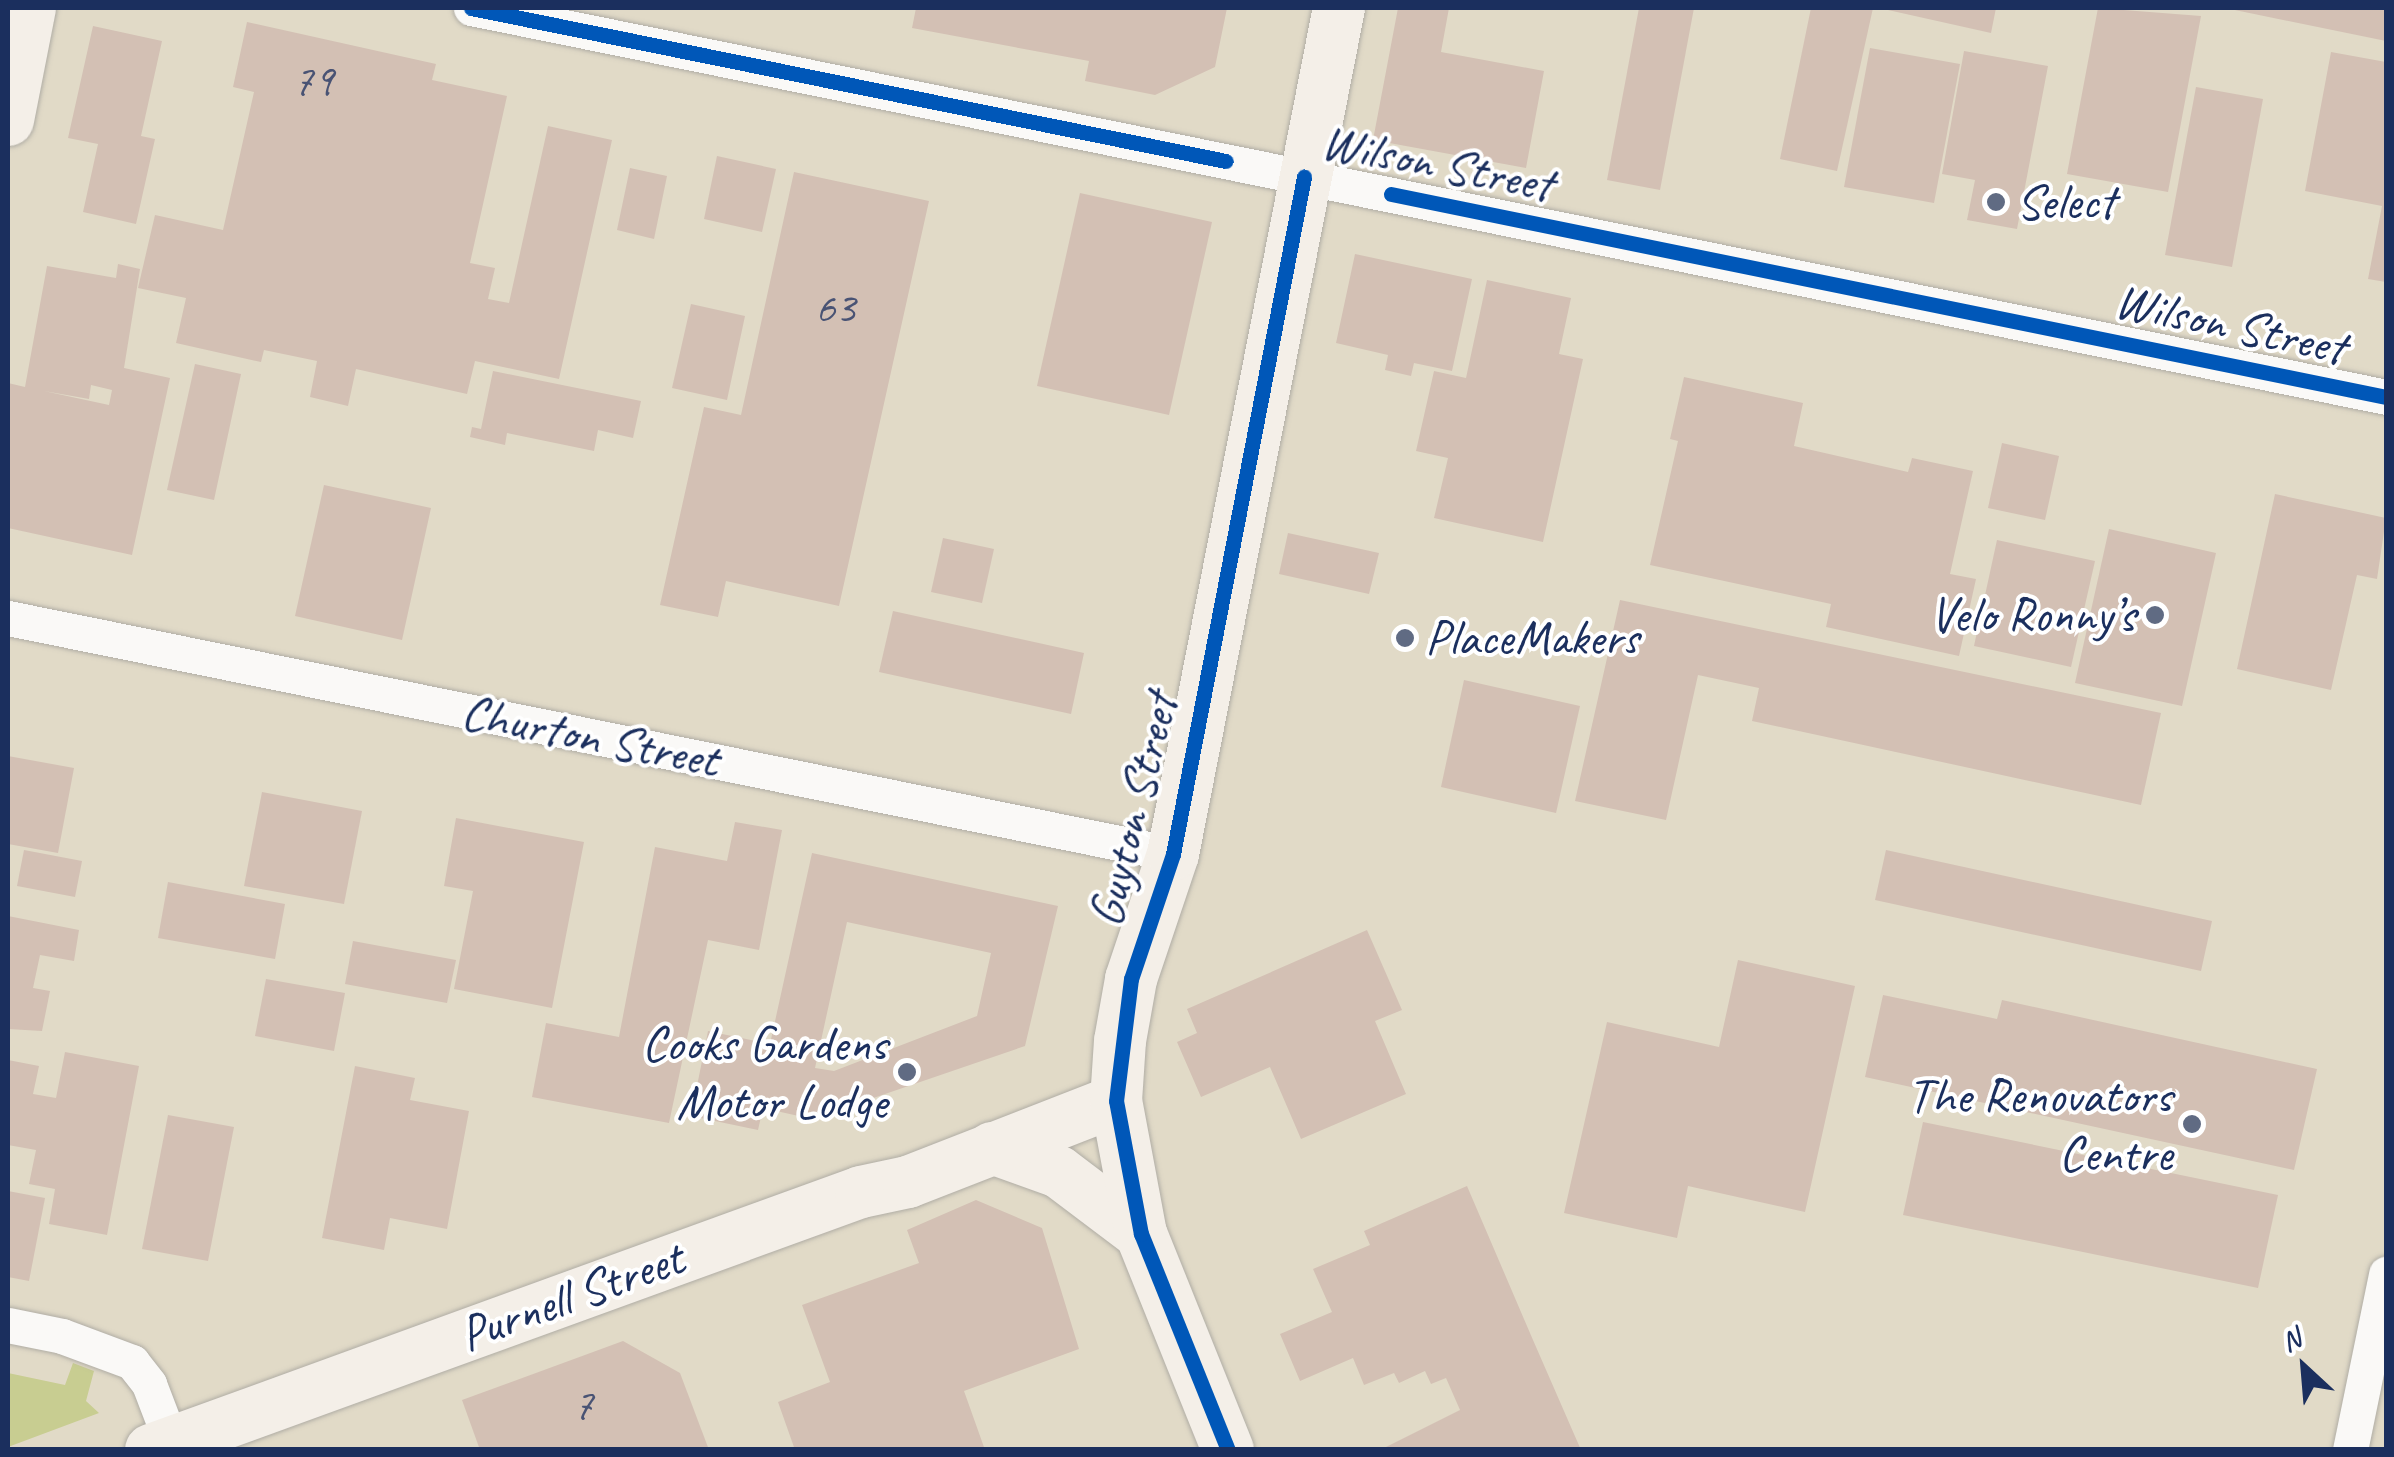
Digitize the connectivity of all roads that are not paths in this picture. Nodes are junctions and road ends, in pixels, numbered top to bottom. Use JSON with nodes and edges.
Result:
{"nodes":[{"id":1,"x":30,"y":8,"type":"edge"},
{"id":2,"x":471,"y":8,"type":"edge"},
{"id":3,"x":1339,"y":8,"type":"edge"},
{"id":4,"x":8,"y":120,"type":"edge"},
{"id":5,"x":1304,"y":177,"type":"junction"},
{"id":6,"x":2386,"y":397,"type":"edge"},
{"id":7,"x":8,"y":618,"type":"edge"},
{"id":8,"x":1174,"y":854,"type":"junction"},
{"id":9,"x":1116,"y":1101,"type":"junction"},
{"id":10,"x":992,"y":1148,"type":"junction"},
{"id":11,"x":1141,"y":1234,"type":"junction"},
{"id":12,"x":2386,"y":1274,"type":"edge"},
{"id":13,"x":8,"y":1326,"type":"edge"},
{"id":14,"x":161,"y":1444,"type":"edge"},
{"id":15,"x":1228,"y":1450,"type":"edge"},
{"id":16,"x":2350,"y":1450,"type":"edge"}],
"edges":[{"from":1,"to":4,"type":"main road"},
{"from":2,"to":5,"type":"street","name":"Wilson Street"},
{"from":3,"to":5,"type":"main road","name":"Guyton Street"},
{"from":5,"to":6,"type":"street","name":"Wilson Street"},
{"from":5,"to":8,"type":"main road","name":"Guyton Street"},
{"from":7,"to":8,"type":"street","name":"Churton Street"},
{"from":8,"to":9,"type":"main road","name":"Guyton Street"},
{"from":9,"to":10,"type":"main road","name":"Purnell Street"},
{"from":9,"to":11,"type":"main road","name":"Guyton Street"},
{"from":10,"to":11,"type":"main road"},
{"from":10,"to":14,"type":"main road","name":"Purnell Street"},
{"from":11,"to":15,"type":"main road","name":"Guyton Street"},
{"from":12,"to":16,"type":"street"},
{"from":13,"to":14,"type":"street"}]}
